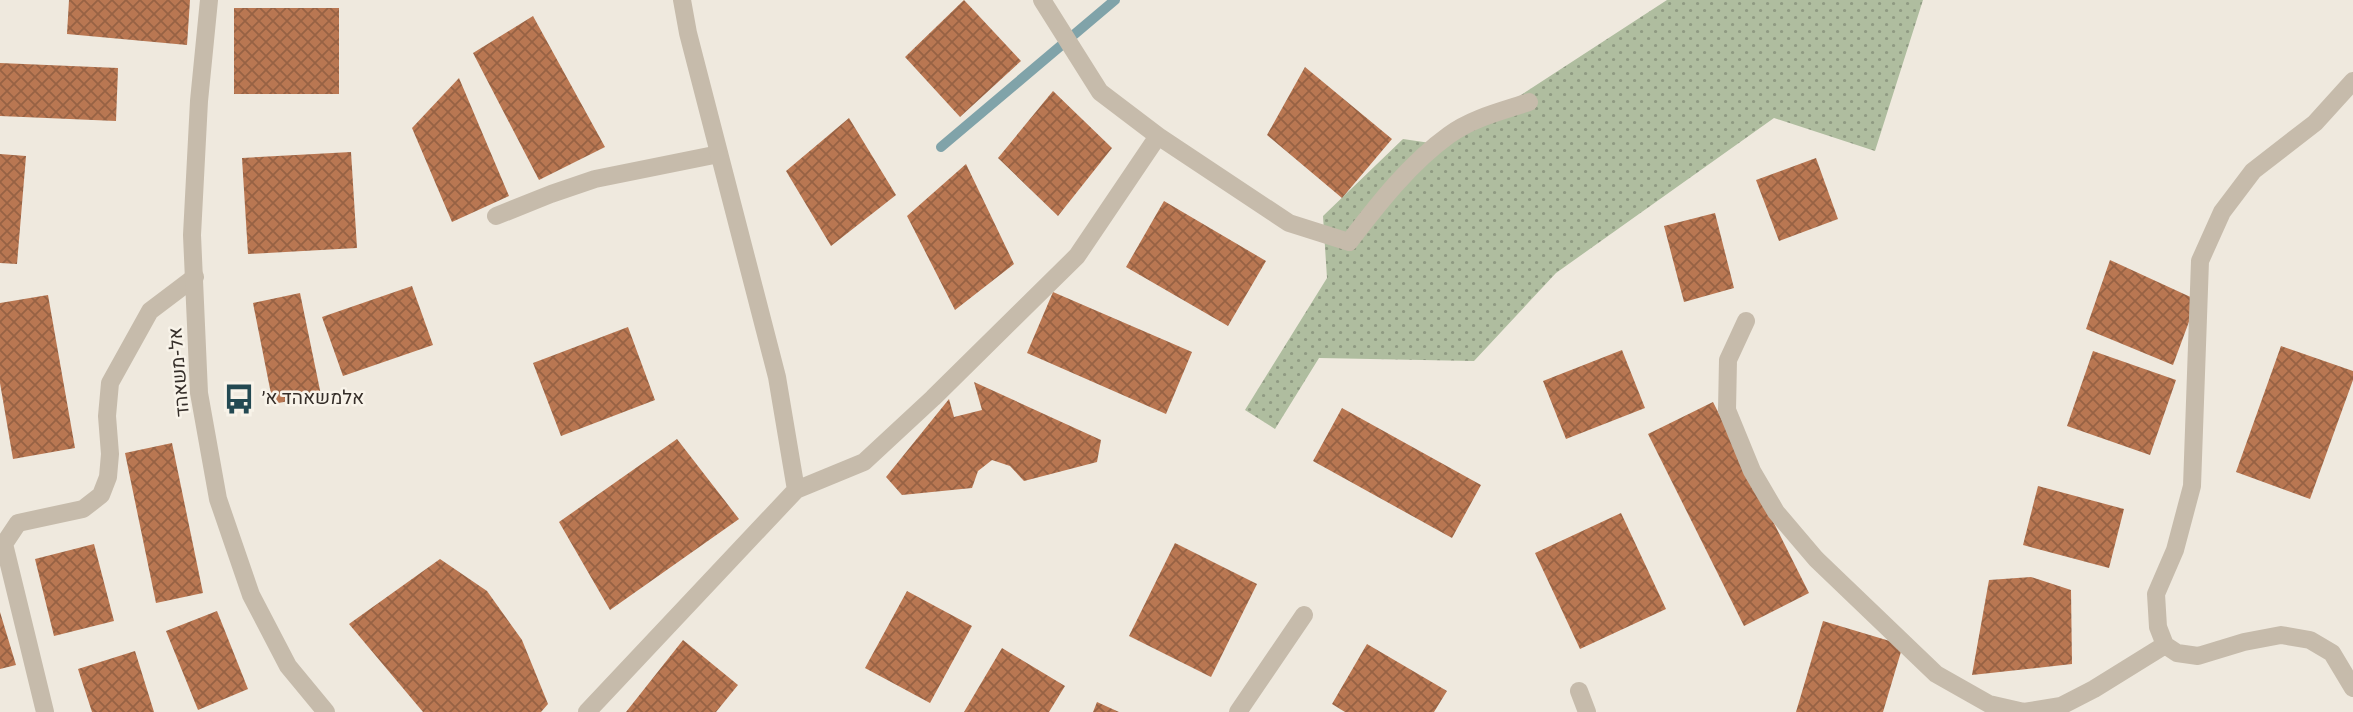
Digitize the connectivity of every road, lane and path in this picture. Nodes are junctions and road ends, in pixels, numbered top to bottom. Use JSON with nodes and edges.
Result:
{"nodes":[{"id":1,"x":209,"y":0,"type":"edge"},
{"id":2,"x":682,"y":0,"type":"edge"},
{"id":3,"x":1042,"y":0,"type":"edge"},
{"id":4,"x":2353,"y":81,"type":"edge"},
{"id":5,"x":1529,"y":102,"type":"dead end"},
{"id":6,"x":1158,"y":136,"type":"junction"},
{"id":7,"x":719,"y":154,"type":"junction"},
{"id":8,"x":496,"y":216,"type":"dead end"},
{"id":9,"x":195,"y":277,"type":"junction"},
{"id":10,"x":1746,"y":321,"type":"dead end"},
{"id":11,"x":796,"y":490,"type":"junction"},
{"id":12,"x":1304,"y":615,"type":"dead end"},
{"id":13,"x":2165,"y":645,"type":"junction"},
{"id":14,"x":2353,"y":688,"type":"edge"},
{"id":15,"x":1579,"y":691,"type":"dead end"},
{"id":16,"x":46,"y":712,"type":"edge"},
{"id":17,"x":326,"y":712,"type":"edge"},
{"id":18,"x":587,"y":712,"type":"edge"},
{"id":19,"x":1238,"y":712,"type":"edge"},
{"id":20,"x":1587,"y":712,"type":"edge"}],
"edges":[{"from":1,"to":9,"type":"street","name":"אל-משאהד"},
{"from":2,"to":7,"type":"street"},
{"from":3,"to":6,"type":"street"},
{"from":4,"to":13,"type":"street"},
{"from":5,"to":6,"type":"street"},
{"from":6,"to":11,"type":"street"},
{"from":7,"to":8,"type":"street"},
{"from":7,"to":11,"type":"street"},
{"from":9,"to":16,"type":"street"},
{"from":9,"to":17,"type":"street","name":"אל-משאהד"},
{"from":10,"to":13,"type":"street"},
{"from":11,"to":18,"type":"street"},
{"from":12,"to":19,"type":"street"},
{"from":13,"to":14,"type":"street"},
{"from":15,"to":20,"type":"street"}]}
